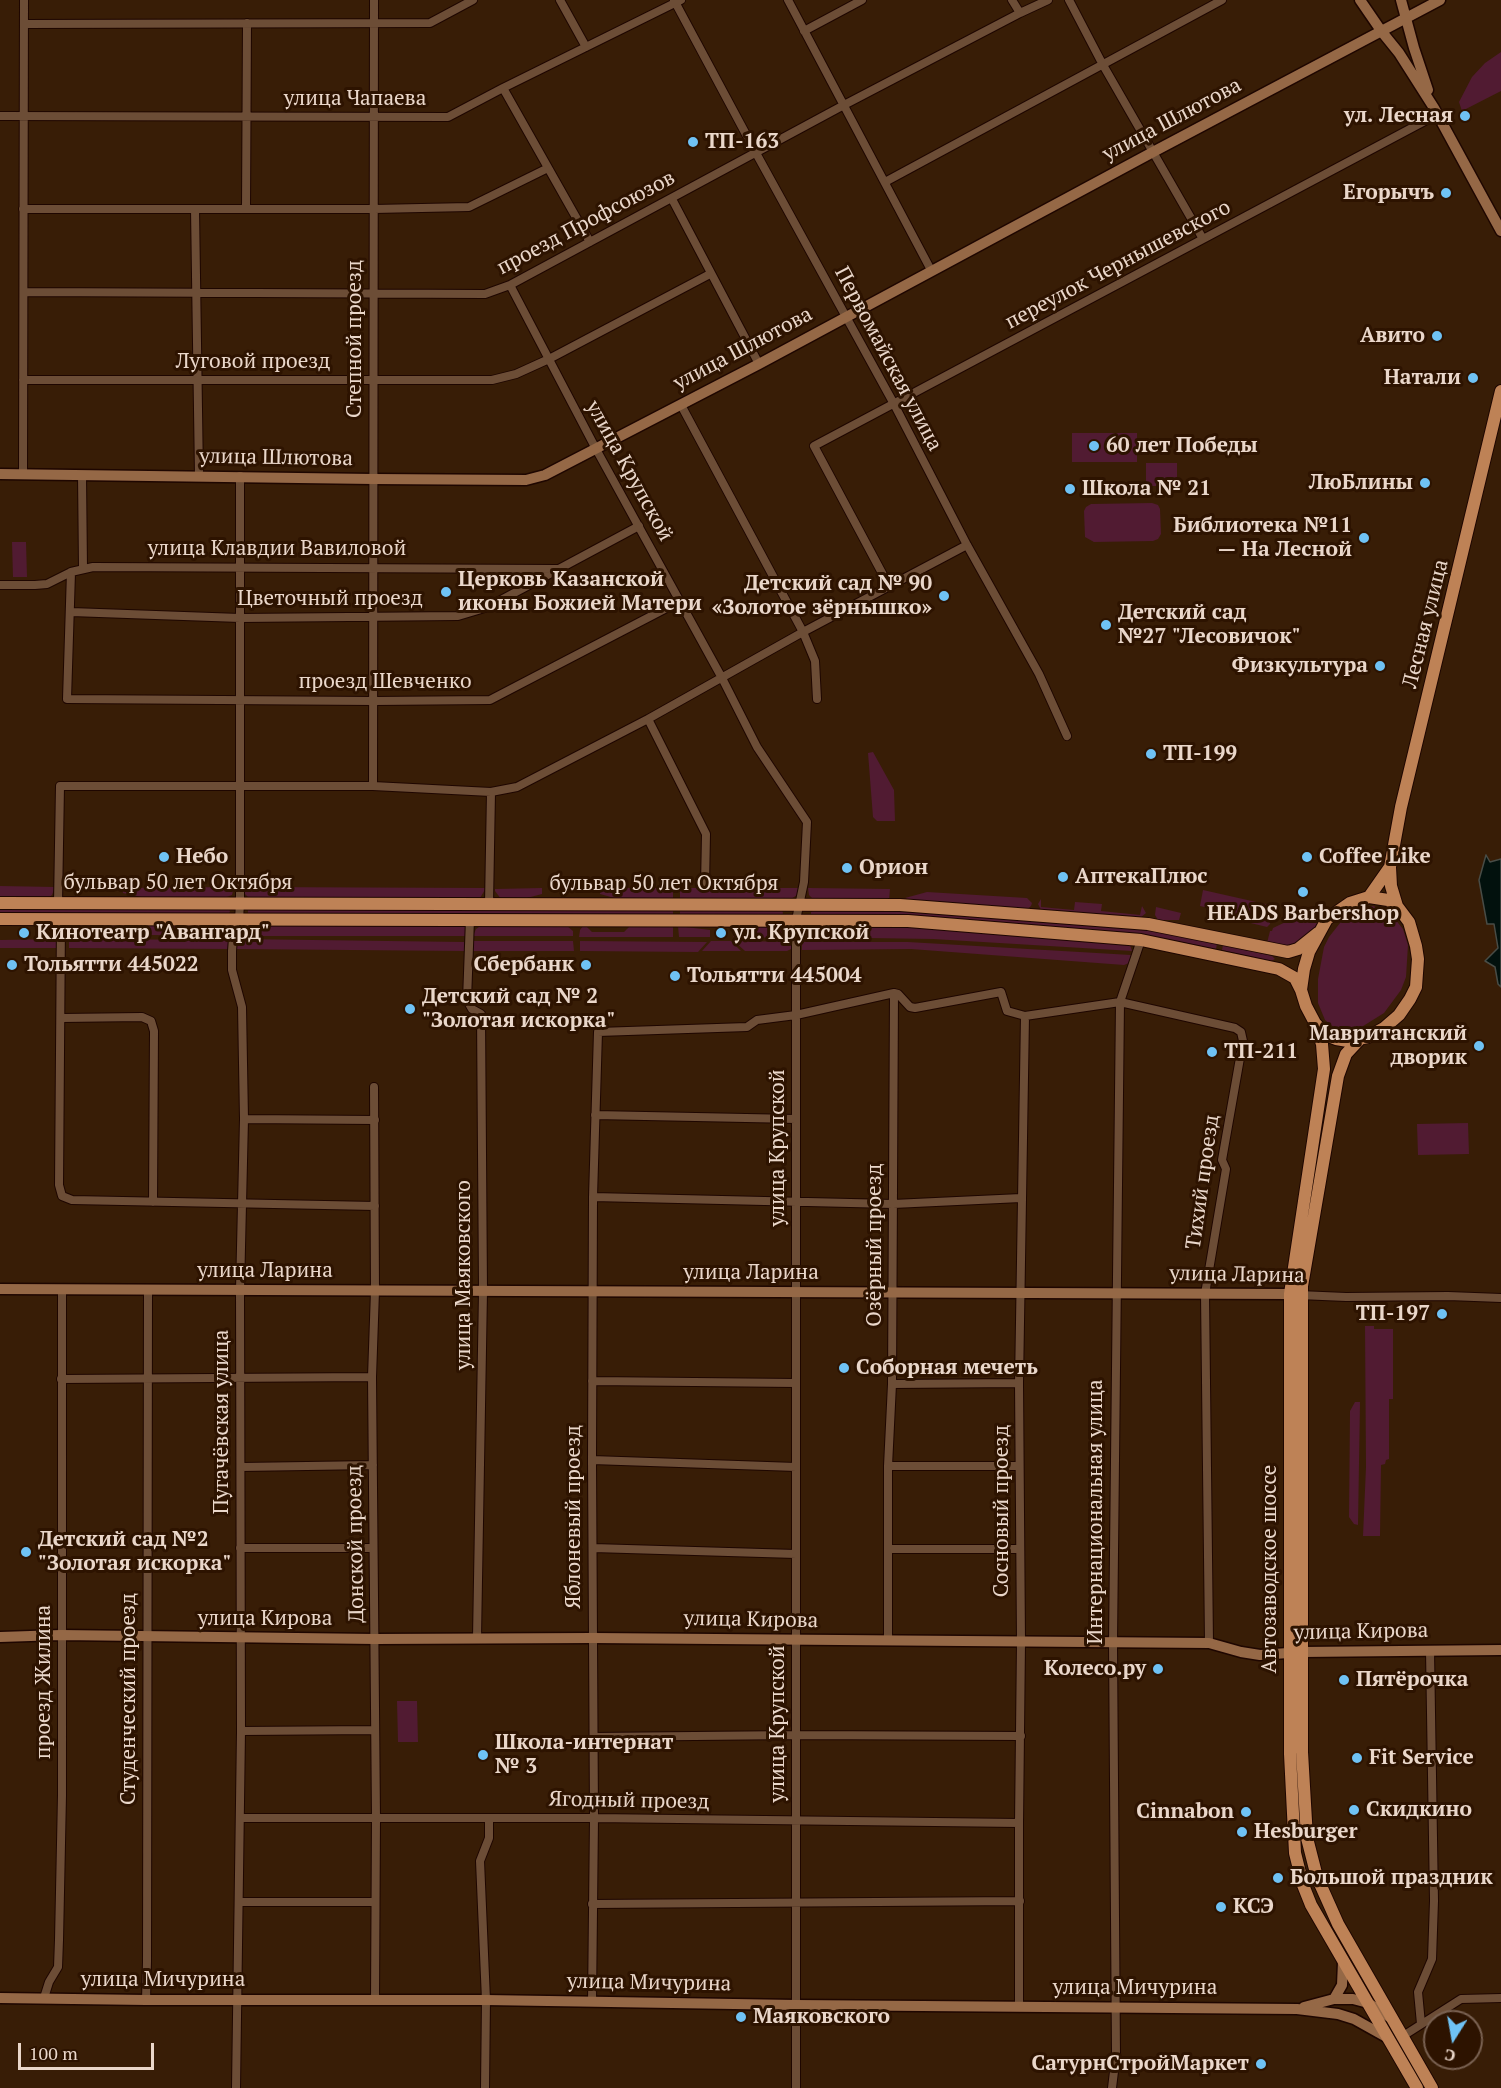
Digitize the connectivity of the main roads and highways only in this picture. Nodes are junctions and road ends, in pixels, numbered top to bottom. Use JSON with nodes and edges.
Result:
{"nodes":[{"id":1,"x":1360,"y":0,"type":"edge"},
{"id":2,"x":1401,"y":0,"type":"edge"},
{"id":3,"x":1440,"y":0,"type":"edge"},
{"id":4,"x":1407,"y":18,"type":"junction"},
{"id":5,"x":1382,"y":32,"type":"junction"},
{"id":6,"x":1436,"y":111,"type":"junction"},
{"id":7,"x":1501,"y":231,"type":"edge"},
{"id":8,"x":1501,"y":390,"type":"edge"},
{"id":9,"x":0,"y":474,"type":"edge"},
{"id":10,"x":1389,"y":867,"type":"junction"},
{"id":11,"x":1369,"y":897,"type":"junction"},
{"id":12,"x":0,"y":903,"type":"edge"},
{"id":13,"x":1397,"y":906,"type":"junction"},
{"id":14,"x":0,"y":919,"type":"edge"},
{"id":15,"x":1318,"y":933,"type":"junction"},
{"id":16,"x":1301,"y":990,"type":"junction"},
{"id":17,"x":1315,"y":1023,"type":"junction"},
{"id":18,"x":1359,"y":1039,"type":"junction"},
{"id":19,"x":0,"y":1289,"type":"edge"},
{"id":20,"x":1296,"y":1295,"type":"junction"},
{"id":21,"x":0,"y":1637,"type":"edge"},
{"id":22,"x":1501,"y":1650,"type":"edge"},
{"id":23,"x":1296,"y":1652,"type":"junction"},
{"id":24,"x":1343,"y":1962,"type":"junction"},
{"id":25,"x":0,"y":1998,"type":"edge"},
{"id":26,"x":1334,"y":1999,"type":"junction"},
{"id":27,"x":1368,"y":2003,"type":"junction"},
{"id":28,"x":1297,"y":2008,"type":"junction"},
{"id":29,"x":1394,"y":2020,"type":"junction"},
{"id":30,"x":1388,"y":2038,"type":"junction"},
{"id":31,"x":1417,"y":2088,"type":"edge"},
{"id":32,"x":1432,"y":2088,"type":"edge"}],
"edges":[{"from":1,"to":5,"type":"main road"},
{"from":2,"to":4,"type":"main road"},
{"from":3,"to":4,"type":"main road","name":"улица Шлютова"},
{"from":4,"to":5,"type":"main road","name":"улица Шлютова"},
{"from":4,"to":6,"type":"main road"},
{"from":5,"to":6,"type":"main road"},
{"from":5,"to":9,"type":"main road","name":"улица Шлютова"},
{"from":6,"to":7,"type":"main road"},
{"from":8,"to":10,"type":"main road","name":"Лесная улица"},
{"from":10,"to":11,"type":"main road","name":"Лесная улица"},
{"from":10,"to":13,"type":"main road","name":"Лесная улица"},
{"from":11,"to":13,"type":"main road"},
{"from":11,"to":15,"type":"main road"},
{"from":12,"to":15,"type":"main road","name":"бульвар 50 лет Октября"},
{"from":13,"to":18,"type":"main road"},
{"from":14,"to":16,"type":"main road","name":"бульвар 50 лет Октября"},
{"from":15,"to":16,"type":"main road"},
{"from":16,"to":17,"type":"main road"},
{"from":17,"to":18,"type":"main road"},
{"from":17,"to":20,"type":"main road","name":"Автозаводское шоссе"},
{"from":18,"to":20,"type":"main road","name":"Автозаводское шоссе"},
{"from":19,"to":20,"type":"main road","name":"улица Ларина"},
{"from":20,"to":23,"type":"main road","name":"Автозаводское шоссе"},
{"from":21,"to":23,"type":"main road","name":"улица Кирова"},
{"from":22,"to":23,"type":"main road","name":"улица Кирова"},
{"from":23,"to":24,"type":"main road","name":"Автозаводское шоссе"},
{"from":23,"to":29,"type":"main road","name":"Автозаводское шоссе"},
{"from":24,"to":26,"type":"main road"},
{"from":24,"to":27,"type":"main road","name":"Автозаводское шоссе"},
{"from":25,"to":28,"type":"main road","name":"улица Мичурина"},
{"from":26,"to":27,"type":"main road","name":"улица Мичурина"},
{"from":26,"to":28,"type":"main road","name":"улица Мичурина"},
{"from":27,"to":29,"type":"main road","name":"улица Мичурина"},
{"from":27,"to":30,"type":"main road","name":"Автозаводское шоссе"},
{"from":28,"to":30,"type":"main road","name":"улица Мичурина"},
{"from":29,"to":32,"type":"main road","name":"Автозаводское шоссе"},
{"from":30,"to":31,"type":"main road","name":"Автозаводское шоссе"}]}
